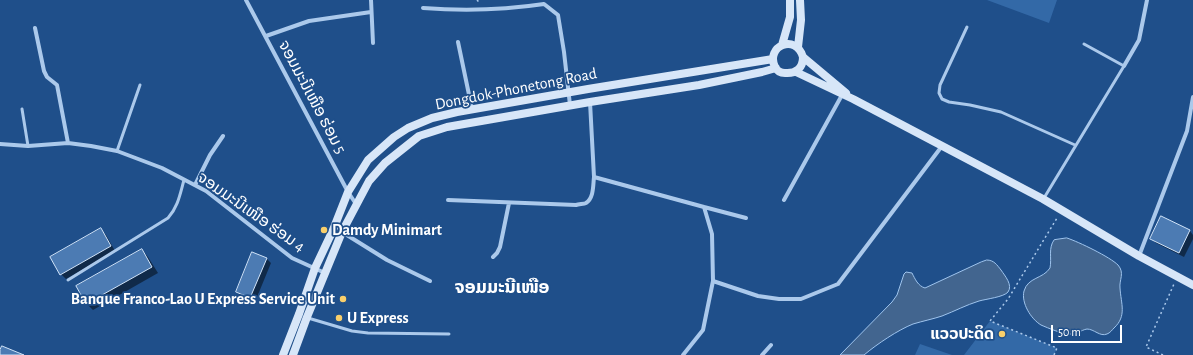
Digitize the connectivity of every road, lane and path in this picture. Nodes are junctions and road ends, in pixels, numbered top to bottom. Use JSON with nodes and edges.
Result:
{"nodes":[{"id":1,"x":246,"y":0,"type":"edge"},
{"id":2,"x":371,"y":0,"type":"edge"},
{"id":3,"x":790,"y":0,"type":"edge"},
{"id":4,"x":800,"y":0,"type":"edge"},
{"id":5,"x":1147,"y":0,"type":"edge"},
{"id":6,"x":423,"y":8,"type":"dead end"},
{"id":7,"x":371,"y":12,"type":"junction"},
{"id":8,"x":967,"y":27,"type":"dead end"},
{"id":9,"x":34,"y":28,"type":"dead end"},
{"id":10,"x":266,"y":36,"type":"junction"},
{"id":11,"x":458,"y":42,"type":"dead end"},
{"id":12,"x":373,"y":43,"type":"dead end"},
{"id":13,"x":1084,"y":44,"type":"dead end"},
{"id":14,"x":782,"y":45,"type":"junction"},
{"id":15,"x":798,"y":47,"type":"junction"},
{"id":16,"x":803,"y":57,"type":"junction"},
{"id":17,"x":773,"y":59,"type":"junction"},
{"id":18,"x":1124,"y":66,"type":"junction"},
{"id":19,"x":776,"y":68,"type":"junction"},
{"id":20,"x":796,"y":72,"type":"junction"},
{"id":21,"x":140,"y":85,"type":"dead end"},
{"id":22,"x":568,"y":92,"type":"junction"},
{"id":23,"x":842,"y":95,"type":"junction"},
{"id":24,"x":1193,"y":97,"type":"edge"},
{"id":25,"x":853,"y":99,"type":"junction"},
{"id":26,"x":590,"y":102,"type":"junction"},
{"id":27,"x":570,"y":106,"type":"junction"},
{"id":28,"x":22,"y":109,"type":"dead end"},
{"id":29,"x":472,"y":109,"type":"junction"},
{"id":30,"x":222,"y":136,"type":"dead end"},
{"id":31,"x":68,"y":143,"type":"junction"},
{"id":32,"x":0,"y":144,"type":"edge"},
{"id":33,"x":1075,"y":145,"type":"junction"},
{"id":34,"x":28,"y":146,"type":"junction"},
{"id":35,"x":942,"y":146,"type":"junction"},
{"id":36,"x":117,"y":151,"type":"junction"},
{"id":37,"x":594,"y":177,"type":"junction"},
{"id":38,"x":184,"y":180,"type":"junction"},
{"id":39,"x":195,"y":185,"type":"junction"},
{"id":40,"x":348,"y":192,"type":"junction"},
{"id":41,"x":1043,"y":199,"type":"junction"},
{"id":42,"x":448,"y":200,"type":"dead end"},
{"id":43,"x":784,"y":200,"type":"dead end"},
{"id":44,"x":509,"y":203,"type":"junction"},
{"id":45,"x":356,"y":205,"type":"junction"},
{"id":46,"x":704,"y":207,"type":"junction"},
{"id":47,"x":1061,"y":209,"type":"junction"},
{"id":48,"x":746,"y":218,"type":"dead end"},
{"id":49,"x":342,"y":232,"type":"junction"},
{"id":50,"x":1139,"y":256,"type":"junction"},
{"id":51,"x":493,"y":257,"type":"dead end"},
{"id":52,"x":315,"y":268,"type":"junction"},
{"id":53,"x":326,"y":273,"type":"junction"},
{"id":54,"x":1177,"y":276,"type":"junction"},
{"id":55,"x":68,"y":280,"type":"dead end"},
{"id":56,"x":430,"y":281,"type":"dead end"},
{"id":57,"x":713,"y":281,"type":"junction"},
{"id":58,"x":1193,"y":285,"type":"edge"},
{"id":59,"x":306,"y":317,"type":"junction"},
{"id":60,"x":449,"y":334,"type":"dead end"},
{"id":61,"x":771,"y":345,"type":"dead end"},
{"id":62,"x":283,"y":355,"type":"edge"},
{"id":63,"x":292,"y":355,"type":"edge"},
{"id":64,"x":682,"y":355,"type":"edge"},
{"id":65,"x":762,"y":355,"type":"edge"},
{"id":66,"x":1054,"y":355,"type":"edge"},
{"id":67,"x":1164,"y":355,"type":"edge"}],
"edges":[{"from":1,"to":10,"type":"street","name":"ຈອມມະນີເໜືອ ຮ່ອມ 5"},
{"from":2,"to":7,"type":"street"},
{"from":3,"to":14,"type":"main road"},
{"from":4,"to":15,"type":"main road"},
{"from":5,"to":18,"type":"street"},
{"from":6,"to":22,"type":"street"},
{"from":7,"to":10,"type":"street"},
{"from":7,"to":12,"type":"street"},
{"from":8,"to":33,"type":"lane"},
{"from":9,"to":31,"type":"street"},
{"from":10,"to":40,"type":"street","name":"ຈອມມະນີເໜືອ ຮ່ອມ 5"},
{"from":11,"to":29,"type":"street"},
{"from":13,"to":18,"type":"lane"},
{"from":14,"to":15,"type":"main road"},
{"from":14,"to":17,"type":"main road"},
{"from":15,"to":16,"type":"main road"},
{"from":16,"to":20,"type":"main road"},
{"from":16,"to":25,"type":"main road"},
{"from":17,"to":19,"type":"main road"},
{"from":17,"to":22,"type":"main road","name":"Dongdok-Phonetong Road"},
{"from":18,"to":33,"type":"lane"},
{"from":19,"to":20,"type":"main road","name":"Dongdok-Phonetong Road"},
{"from":19,"to":26,"type":"main road","name":"Dongdok-Phonetong Road"},
{"from":20,"to":23,"type":"main road","name":"Dongdok-Phonetong Road"},
{"from":21,"to":36,"type":"lane"},
{"from":22,"to":27,"type":"street"},
{"from":22,"to":29,"type":"main road","name":"Dongdok-Phonetong Road"},
{"from":23,"to":25,"type":"main road","name":"Dongdok-Phonetong Road"},
{"from":23,"to":43,"type":"street"},
{"from":24,"to":50,"type":"street"},
{"from":25,"to":35,"type":"main road"},
{"from":26,"to":27,"type":"main road","name":"Dongdok-Phonetong Road"},
{"from":26,"to":37,"type":"street"},
{"from":27,"to":45,"type":"main road","name":"Dongdok-Phonetong Road"},
{"from":28,"to":34,"type":"lane"},
{"from":29,"to":40,"type":"main road","name":"Dongdok-Phonetong Road"},
{"from":30,"to":39,"type":"street"},
{"from":31,"to":34,"type":"street","name":"ຈອມມະນີເໜືອ ຮ່ອມ 4"},
{"from":31,"to":36,"type":"street","name":"ຈອມມະນີເໜືອ ຮ່ອມ 4"},
{"from":32,"to":34,"type":"street","name":"ຈອມມະນີເໜືອ ຮ່ອມ 4"},
{"from":33,"to":41,"type":"lane"},
{"from":35,"to":41,"type":"main road"},
{"from":35,"to":57,"type":"street"},
{"from":36,"to":38,"type":"street","name":"ຈອມມະນີເໜືອ ຮ່ອມ 4"},
{"from":37,"to":44,"type":"street"},
{"from":37,"to":46,"type":"street"},
{"from":38,"to":39,"type":"street","name":"ຈອມມະນີເໜືອ ຮ່ອມ 4"},
{"from":38,"to":55,"type":"lane"},
{"from":39,"to":52,"type":"street","name":"ຈອມມະນີເໜືອ ຮ່ອມ 4"},
{"from":40,"to":45,"type":"street","name":"ຈອມມະນີເໜືອ ຮ່ອມ 5"},
{"from":40,"to":52,"type":"main road","name":"Dongdok-Phonetong Road"},
{"from":41,"to":47,"type":"main road"},
{"from":42,"to":44,"type":"street"},
{"from":44,"to":51,"type":"street"},
{"from":45,"to":49,"type":"main road","name":"Dongdok-Phonetong Road"},
{"from":46,"to":48,"type":"street"},
{"from":46,"to":57,"type":"street"},
{"from":47,"to":50,"type":"main road"},
{"from":47,"to":66,"type":"path"},
{"from":49,"to":53,"type":"main road","name":"Dongdok-Phonetong Road"},
{"from":49,"to":56,"type":"street"},
{"from":50,"to":54,"type":"main road"},
{"from":52,"to":53,"type":"street","name":"ຈອມມະນີເໜືອ ຮ່ອມ 4"},
{"from":52,"to":62,"type":"main road","name":"Dongdok-Phonetong Road"},
{"from":53,"to":59,"type":"main road","name":"Dongdok-Phonetong Road"},
{"from":54,"to":58,"type":"main road"},
{"from":54,"to":67,"type":"path"},
{"from":57,"to":64,"type":"street"},
{"from":59,"to":60,"type":"lane"},
{"from":59,"to":63,"type":"main road","name":"Dongdok-Phonetong Road"},
{"from":61,"to":65,"type":"street"}]}
